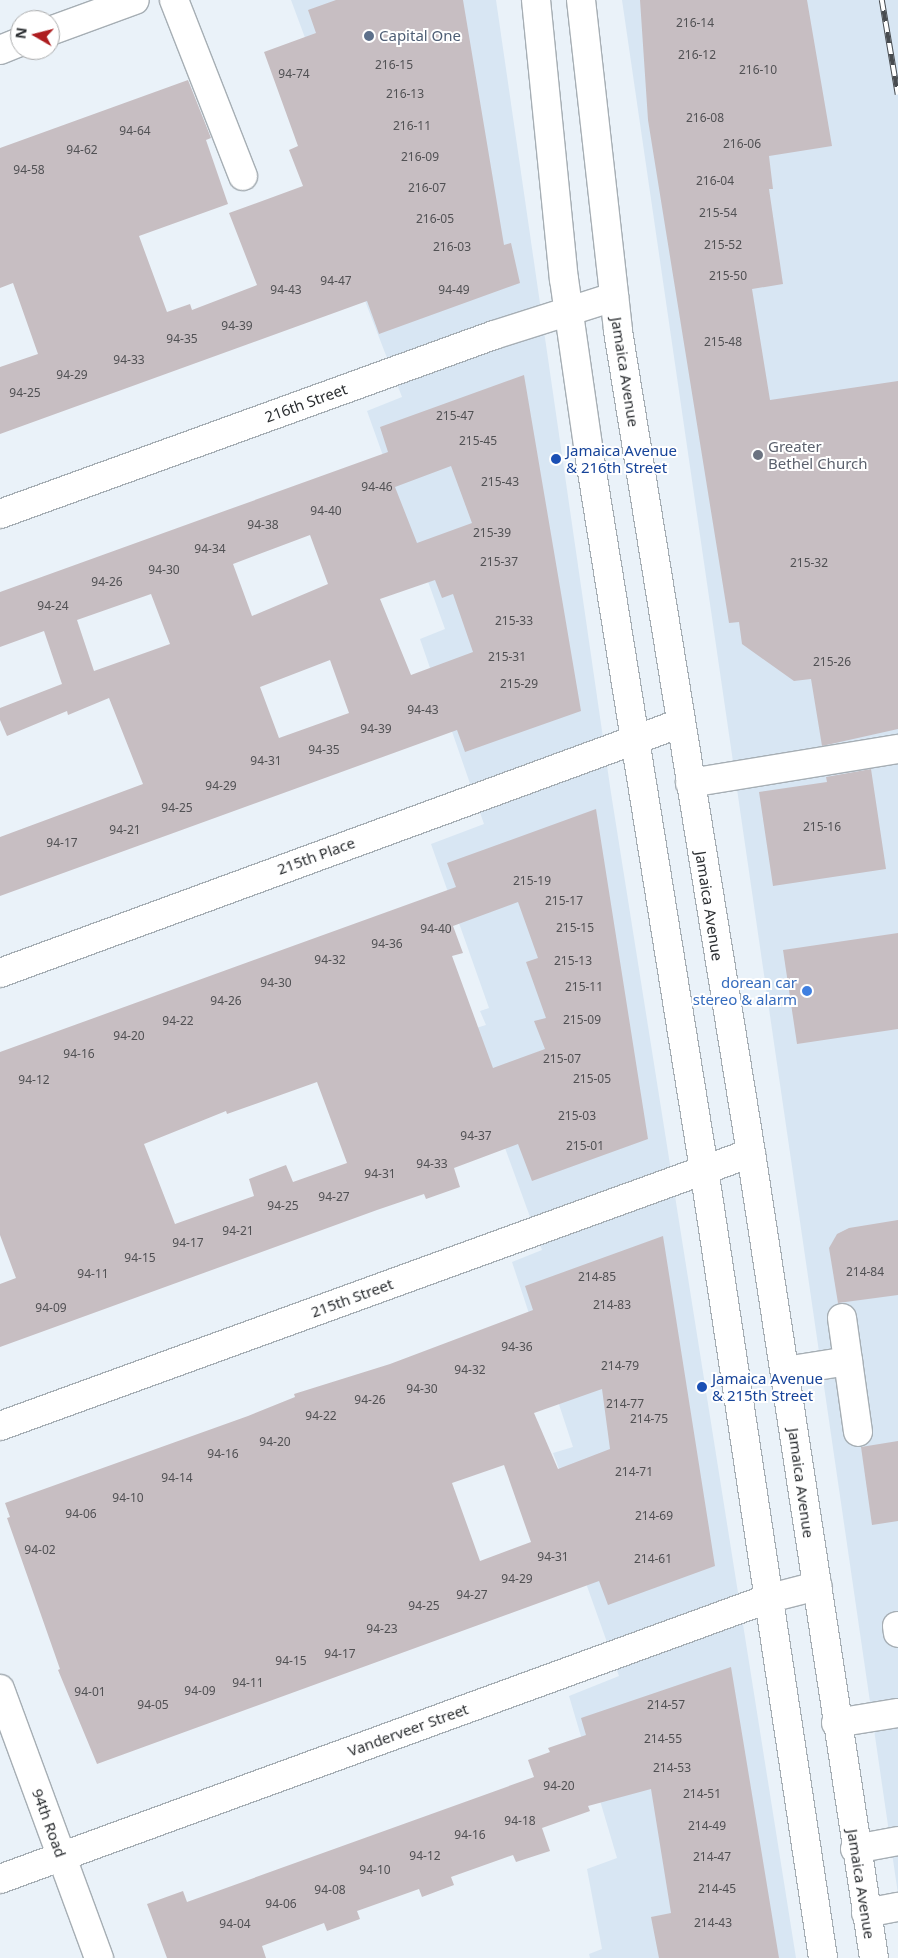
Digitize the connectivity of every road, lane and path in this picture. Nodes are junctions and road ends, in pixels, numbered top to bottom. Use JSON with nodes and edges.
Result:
{"nodes":[{"id":1,"x":135,"y":0,"type":"edge"},
{"id":2,"x":174,"y":0,"type":"edge"},
{"id":3,"x":536,"y":0,"type":"edge"},
{"id":4,"x":581,"y":0,"type":"edge"},
{"id":5,"x":60,"y":28,"type":"edge"},
{"id":6,"x":243,"y":176,"type":"dead end"},
{"id":7,"x":614,"y":297,"type":"junction"},
{"id":8,"x":569,"y":311,"type":"junction"},
{"id":9,"x":0,"y":514,"type":"edge"},
{"id":10,"x":681,"y":723,"type":"junction"},
{"id":11,"x":633,"y":740,"type":"junction"},
{"id":12,"x":898,"y":749,"type":"edge"},
{"id":13,"x":690,"y":782,"type":"junction"},
{"id":14,"x":0,"y":973,"type":"edge"},
{"id":15,"x":751,"y":1153,"type":"junction"},
{"id":16,"x":704,"y":1169,"type":"junction"},
{"id":17,"x":842,"y":1318,"type":"dead end"},
{"id":18,"x":848,"y":1361,"type":"junction"},
{"id":19,"x":785,"y":1371,"type":"junction"},
{"id":20,"x":0,"y":1426,"type":"edge"},
{"id":21,"x":858,"y":1432,"type":"dead end"},
{"id":22,"x":817,"y":1586,"type":"junction"},
{"id":23,"x":770,"y":1598,"type":"junction"},
{"id":24,"x":0,"y":1689,"type":"edge"},
{"id":25,"x":898,"y":1713,"type":"edge"},
{"id":26,"x":836,"y":1723,"type":"junction"},
{"id":27,"x":898,"y":1841,"type":"edge"},
{"id":28,"x":855,"y":1849,"type":"junction"},
{"id":29,"x":62,"y":1856,"type":"junction"},
{"id":30,"x":0,"y":1879,"type":"edge"},
{"id":31,"x":898,"y":1908,"type":"edge"},
{"id":32,"x":866,"y":1913,"type":"junction"},
{"id":33,"x":99,"y":1958,"type":"edge"},
{"id":34,"x":823,"y":1958,"type":"edge"},
{"id":35,"x":874,"y":1958,"type":"edge"}],
"edges":[{"from":1,"to":5,"type":"main road"},
{"from":2,"to":6,"type":"main road"},
{"from":3,"to":8,"type":"main road"},
{"from":4,"to":7,"type":"main road","name":"Jamaica Avenue"},
{"from":7,"to":8,"type":"main road","name":"216th Street"},
{"from":7,"to":10,"type":"main road","name":"Jamaica Avenue"},
{"from":8,"to":9,"type":"main road","name":"216th Street"},
{"from":8,"to":11,"type":"main road"},
{"from":10,"to":11,"type":"main road","name":"215th Place"},
{"from":10,"to":13,"type":"main road","name":"Jamaica Avenue"},
{"from":11,"to":14,"type":"main road","name":"215th Place"},
{"from":11,"to":16,"type":"main road"},
{"from":12,"to":13,"type":"main road"},
{"from":13,"to":15,"type":"main road","name":"Jamaica Avenue"},
{"from":15,"to":16,"type":"main road","name":"215th Street"},
{"from":15,"to":19,"type":"main road","name":"Jamaica Avenue"},
{"from":16,"to":20,"type":"main road","name":"215th Street"},
{"from":16,"to":23,"type":"main road"},
{"from":17,"to":18,"type":"main road"},
{"from":18,"to":19,"type":"main road"},
{"from":18,"to":21,"type":"main road"},
{"from":19,"to":22,"type":"main road","name":"Jamaica Avenue"},
{"from":22,"to":23,"type":"main road","name":"Vanderveer Street"},
{"from":22,"to":26,"type":"main road","name":"Jamaica Avenue"},
{"from":23,"to":29,"type":"main road","name":"Vanderveer Street"},
{"from":23,"to":34,"type":"main road"},
{"from":24,"to":29,"type":"main road","name":"94th Road"},
{"from":25,"to":26,"type":"main road"},
{"from":26,"to":28,"type":"main road","name":"Jamaica Avenue"},
{"from":27,"to":28,"type":"main road"},
{"from":28,"to":32,"type":"main road","name":"Jamaica Avenue"},
{"from":29,"to":30,"type":"main road","name":"Vanderveer Street"},
{"from":29,"to":33,"type":"main road","name":"94th Road"},
{"from":31,"to":32,"type":"main road"},
{"from":32,"to":35,"type":"main road","name":"Jamaica Avenue"}]}
